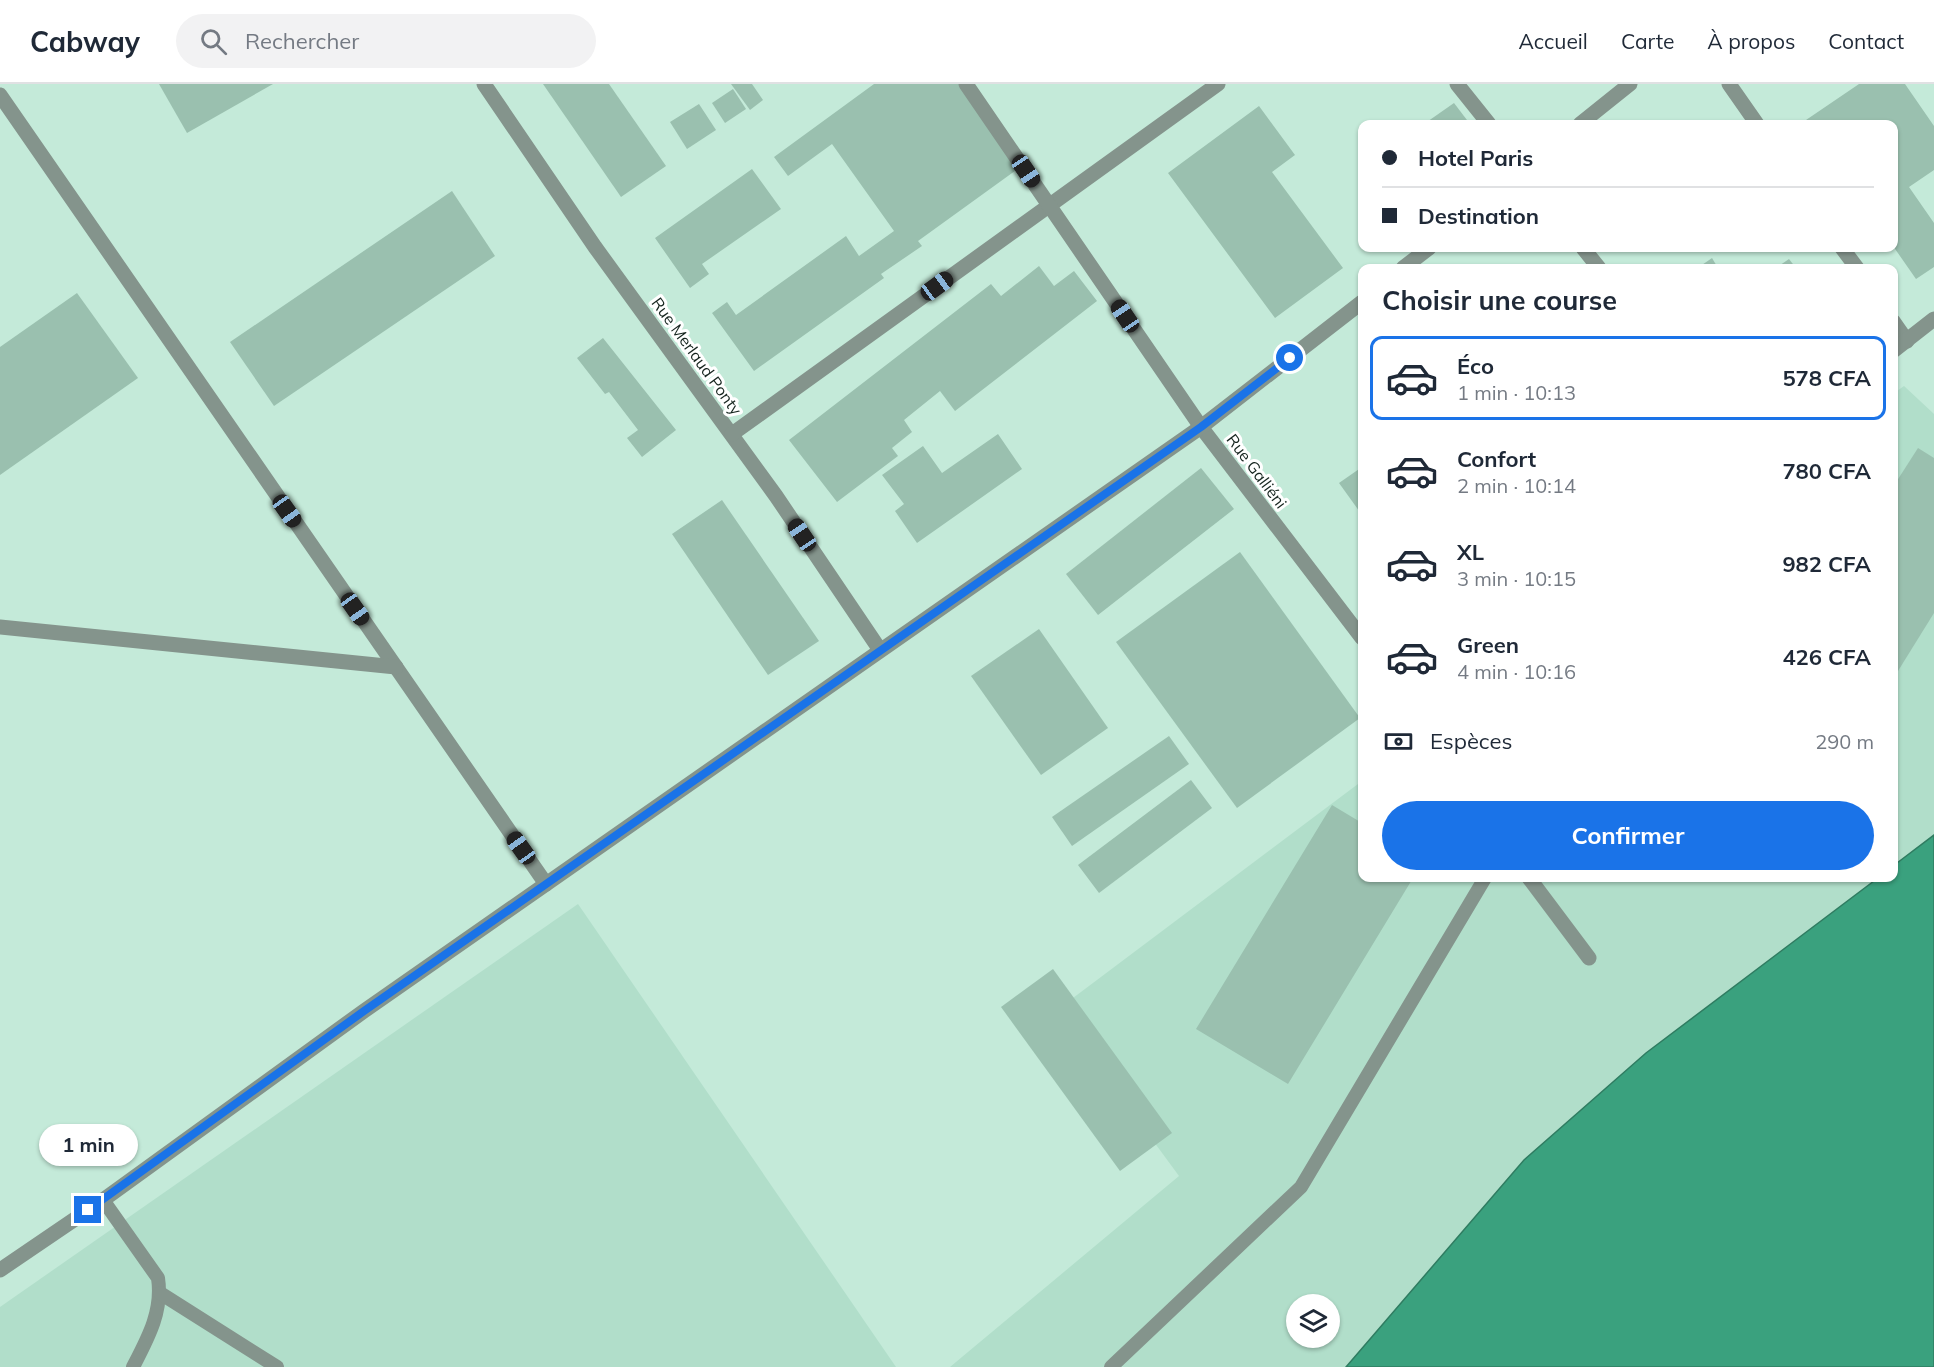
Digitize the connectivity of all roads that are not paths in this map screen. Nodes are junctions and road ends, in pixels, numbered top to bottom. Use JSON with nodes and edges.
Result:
{"nodes":[{"id":1,"x":484,"y":84,"type":"edge"},
{"id":2,"x":966,"y":84,"type":"edge"},
{"id":3,"x":1218,"y":84,"type":"edge"},
{"id":4,"x":1457,"y":84,"type":"edge"},
{"id":5,"x":1630,"y":84,"type":"edge"},
{"id":6,"x":1729,"y":84,"type":"edge"},
{"id":7,"x":0,"y":95,"type":"edge"},
{"id":8,"x":1486,"y":120,"type":"edge"},
{"id":9,"x":1585,"y":120,"type":"edge"},
{"id":10,"x":1754,"y":120,"type":"edge"},
{"id":11,"x":1049,"y":206,"type":"junction"},
{"id":12,"x":1424,"y":252,"type":"edge"},
{"id":13,"x":1586,"y":252,"type":"edge"},
{"id":14,"x":1408,"y":264,"type":"edge"},
{"id":15,"x":1596,"y":264,"type":"edge"},
{"id":16,"x":1358,"y":305,"type":"edge"},
{"id":17,"x":1934,"y":318,"type":"edge"},
{"id":18,"x":1898,"y":328,"type":"edge"},
{"id":19,"x":1907,"y":341,"type":"junction"},
{"id":20,"x":1898,"y":347,"type":"edge"},
{"id":21,"x":1201,"y":427,"type":"junction"},
{"id":22,"x":732,"y":434,"type":"junction"},
{"id":23,"x":0,"y":627,"type":"edge"},
{"id":24,"x":1358,"y":633,"type":"edge"},
{"id":25,"x":880,"y":650,"type":"junction"},
{"id":26,"x":396,"y":667,"type":"junction"},
{"id":27,"x":1483,"y":882,"type":"edge"},
{"id":28,"x":1532,"y":882,"type":"edge"},
{"id":29,"x":546,"y":884,"type":"junction"},
{"id":30,"x":1589,"y":958,"type":"dead end"},
{"id":31,"x":104,"y":1200,"type":"junction"},
{"id":32,"x":0,"y":1270,"type":"edge"},
{"id":33,"x":160,"y":1293,"type":"junction"},
{"id":34,"x":133,"y":1367,"type":"edge"},
{"id":35,"x":278,"y":1367,"type":"edge"},
{"id":36,"x":1111,"y":1367,"type":"edge"}],
"edges":[{"from":1,"to":22,"type":"street","name":"Rue Merlaud Ponty"},
{"from":2,"to":11,"type":"street","name":"Rue Galliéni"},
{"from":3,"to":11,"type":"street"},
{"from":4,"to":8,"type":"street"},
{"from":5,"to":9,"type":"street"},
{"from":6,"to":10,"type":"street"},
{"from":7,"to":26,"type":"street"},
{"from":11,"to":21,"type":"street","name":"Rue Galliéni"},
{"from":11,"to":22,"type":"street"},
{"from":12,"to":14,"type":"street"},
{"from":13,"to":15,"type":"street"},
{"from":16,"to":21,"type":"street"},
{"from":17,"to":19,"type":"street"},
{"from":18,"to":19,"type":"street"},
{"from":19,"to":20,"type":"street"},
{"from":21,"to":24,"type":"street","name":"Rue Galliéni"},
{"from":21,"to":25,"type":"street"},
{"from":22,"to":25,"type":"street","name":"Rue Merlaud Ponty"},
{"from":23,"to":26,"type":"street"},
{"from":25,"to":29,"type":"street"},
{"from":26,"to":29,"type":"street"},
{"from":27,"to":36,"type":"lane"},
{"from":28,"to":30,"type":"street"},
{"from":29,"to":31,"type":"street"},
{"from":31,"to":32,"type":"street"},
{"from":31,"to":33,"type":"lane"},
{"from":33,"to":34,"type":"lane"},
{"from":33,"to":35,"type":"lane"}]}
